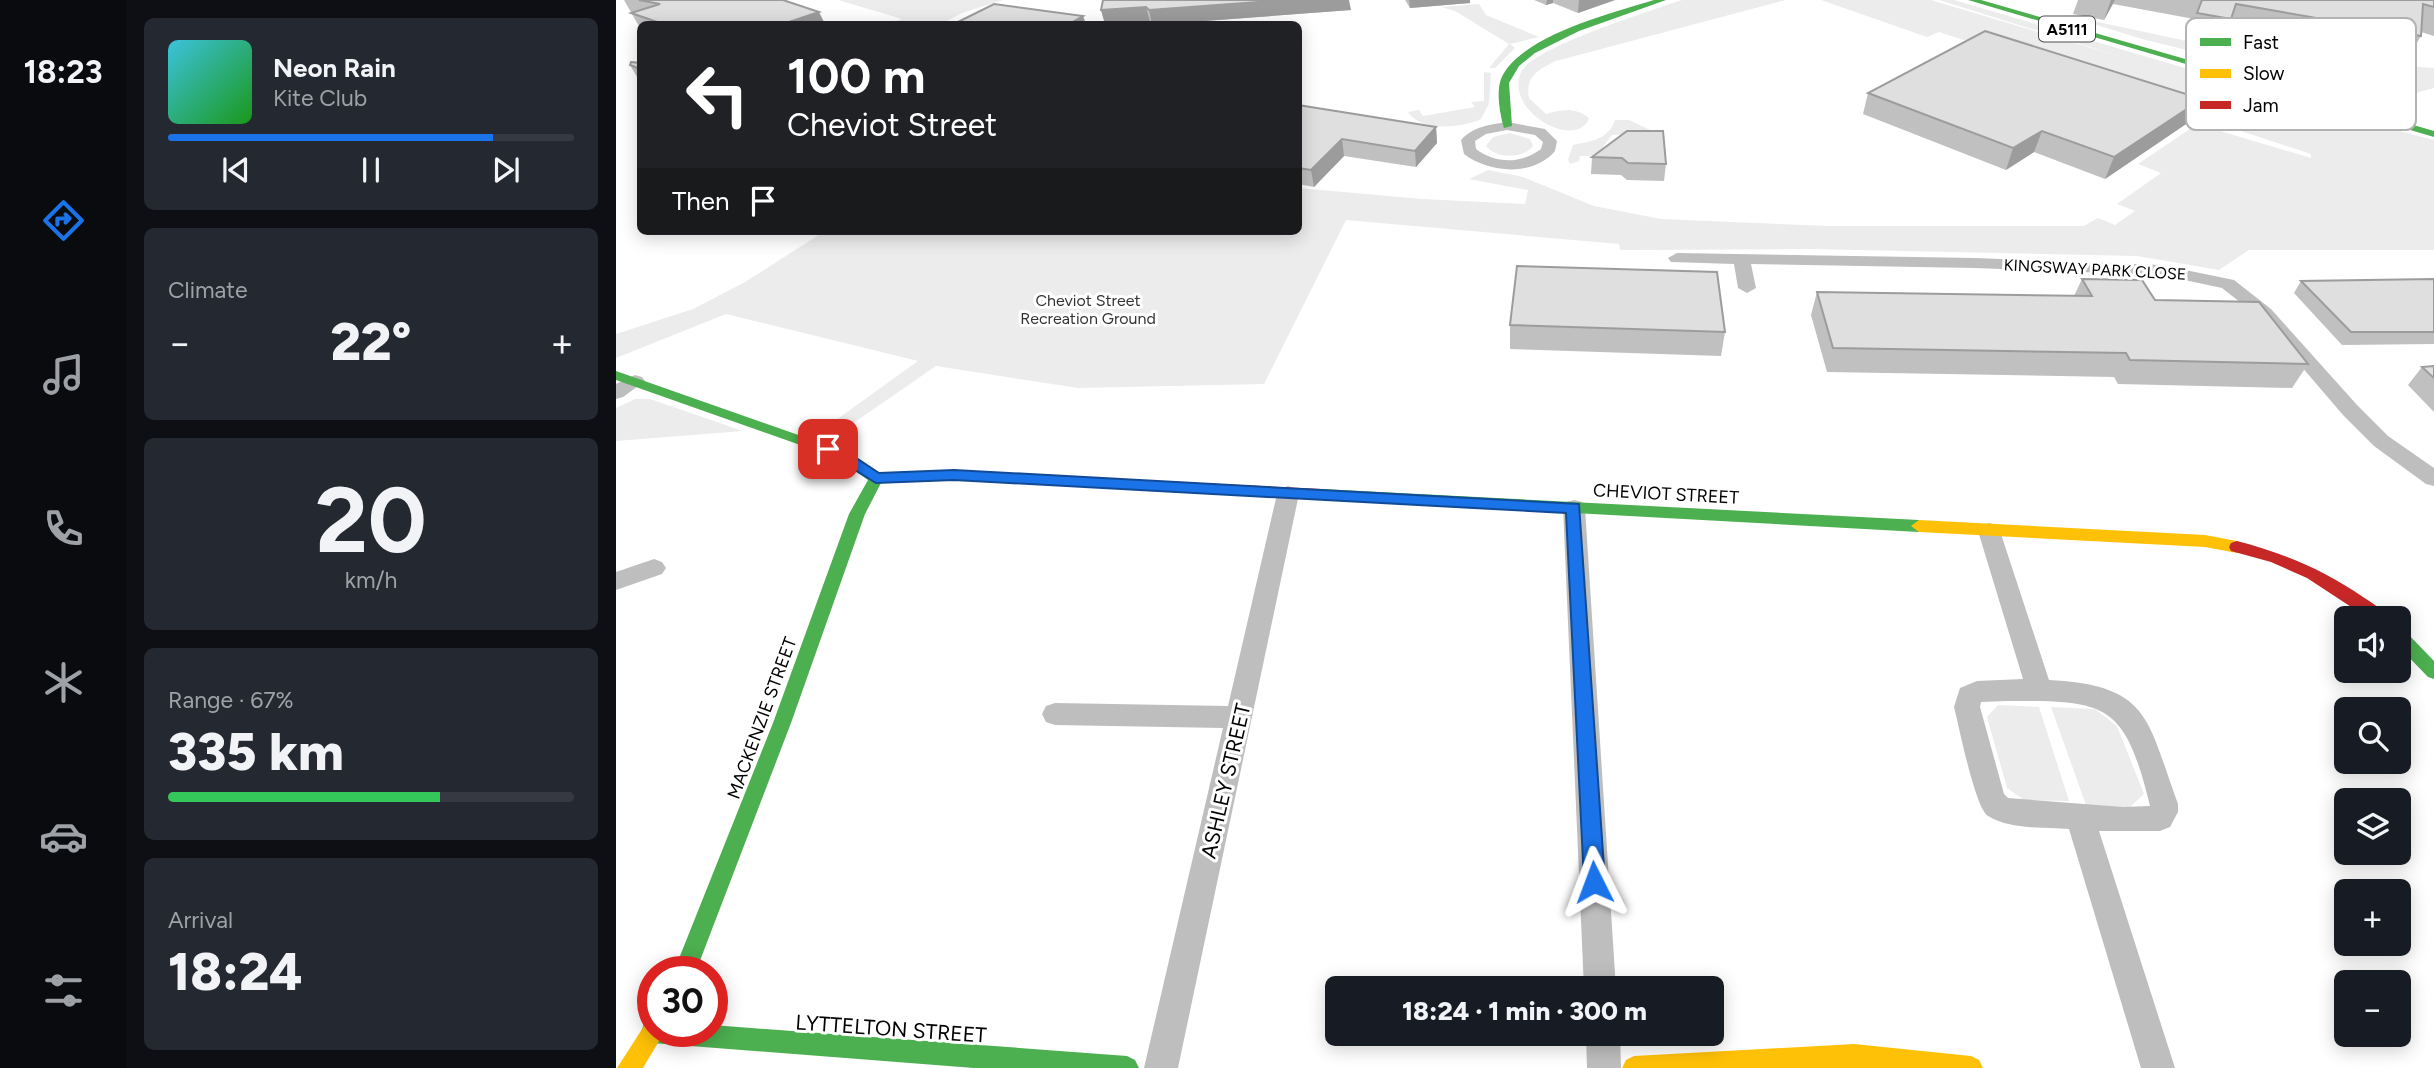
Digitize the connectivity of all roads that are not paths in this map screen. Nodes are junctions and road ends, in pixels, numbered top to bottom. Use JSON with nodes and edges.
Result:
{"nodes":[{"id":1,"x":1661,"y":0,"type":"edge"},
{"id":2,"x":1972,"y":0,"type":"edge"},
{"id":3,"x":2163,"y":56,"type":"junction"},
{"id":4,"x":2186,"y":61,"type":"edge"},
{"id":5,"x":2186,"y":63,"type":"edge"},
{"id":6,"x":1507,"y":126,"type":"junction"},
{"id":7,"x":2416,"y":129,"type":"edge"},
{"id":8,"x":2434,"y":134,"type":"edge"},
{"id":9,"x":1677,"y":258,"type":"dead end"},
{"id":10,"x":1742,"y":259,"type":"junction"},
{"id":11,"x":1747,"y":288,"type":"dead end"},
{"id":12,"x":625,"y":378,"type":"edge"},
{"id":13,"x":616,"y":393,"type":"edge"},
{"id":14,"x":876,"y":478,"type":"junction"},
{"id":15,"x":2434,"y":479,"type":"edge"},
{"id":16,"x":1288,"y":494,"type":"junction"},
{"id":17,"x":1574,"y":508,"type":"junction"},
{"id":18,"x":1989,"y":531,"type":"junction"},
{"id":19,"x":654,"y":568,"type":"dead end"},
{"id":20,"x":616,"y":581,"type":"edge"},
{"id":21,"x":2365,"y":606,"type":"edge"},
{"id":22,"x":2411,"y":648,"type":"edge"},
{"id":23,"x":2434,"y":672,"type":"edge"},
{"id":24,"x":2039,"y":690,"type":"junction"},
{"id":25,"x":1055,"y":714,"type":"dead end"},
{"id":26,"x":1240,"y":718,"type":"junction"},
{"id":27,"x":2080,"y":817,"type":"junction"},
{"id":28,"x":691,"y":956,"type":"edge"},
{"id":29,"x":1599,"y":976,"type":"edge"},
{"id":30,"x":728,"y":1038,"type":"edge"},
{"id":31,"x":1603,"y":1046,"type":"edge"},
{"id":32,"x":643,"y":1047,"type":"edge"},
{"id":33,"x":629,"y":1068,"type":"edge"},
{"id":34,"x":1127,"y":1068,"type":"edge"},
{"id":35,"x":1161,"y":1068,"type":"edge"},
{"id":36,"x":1604,"y":1068,"type":"edge"},
{"id":37,"x":1634,"y":1068,"type":"edge"},
{"id":38,"x":1971,"y":1068,"type":"edge"},
{"id":39,"x":2158,"y":1068,"type":"edge"}],
"edges":[{"from":1,"to":6,"type":"main road"},
{"from":2,"to":3,"type":"main road","number":"A5111"},
{"from":3,"to":4,"type":"main road","number":"A5111"},
{"from":3,"to":5,"type":"main road","number":"A5111"},
{"from":6,"to":6,"type":"street"},
{"from":7,"to":8,"type":"main road","number":"A5111"},
{"from":9,"to":10,"type":"street","name":"KINGSWAY PARK CLOSE"},
{"from":10,"to":11,"type":"street"},
{"from":10,"to":15,"type":"street","name":"KINGSWAY PARK CLOSE"},
{"from":12,"to":13,"type":"street"},
{"from":12,"to":14,"type":"main road"},
{"from":14,"to":16,"type":"main road","name":"CHEVIOT STREET"},
{"from":14,"to":28,"type":"main road","name":"MACKENZIE STREET"},
{"from":16,"to":17,"type":"main road","name":"CHEVIOT STREET"},
{"from":16,"to":26,"type":"street","name":"ASHLEY STREET"},
{"from":17,"to":18,"type":"main road","name":"CHEVIOT STREET"},
{"from":17,"to":29,"type":"street"},
{"from":18,"to":21,"type":"main road","name":"CHEVIOT STREET"},
{"from":18,"to":24,"type":"street"},
{"from":19,"to":20,"type":"street"},
{"from":22,"to":23,"type":"main road"},
{"from":24,"to":27,"type":"street"},
{"from":24,"to":27,"type":"street"},
{"from":25,"to":26,"type":"street"},
{"from":26,"to":35,"type":"street","name":"ASHLEY STREET"},
{"from":27,"to":39,"type":"street"},
{"from":30,"to":34,"type":"main road","name":"LYTTELTON STREET"},
{"from":31,"to":36,"type":"street"},
{"from":32,"to":33,"type":"main road"},
{"from":37,"to":38,"type":"main road"}]}
